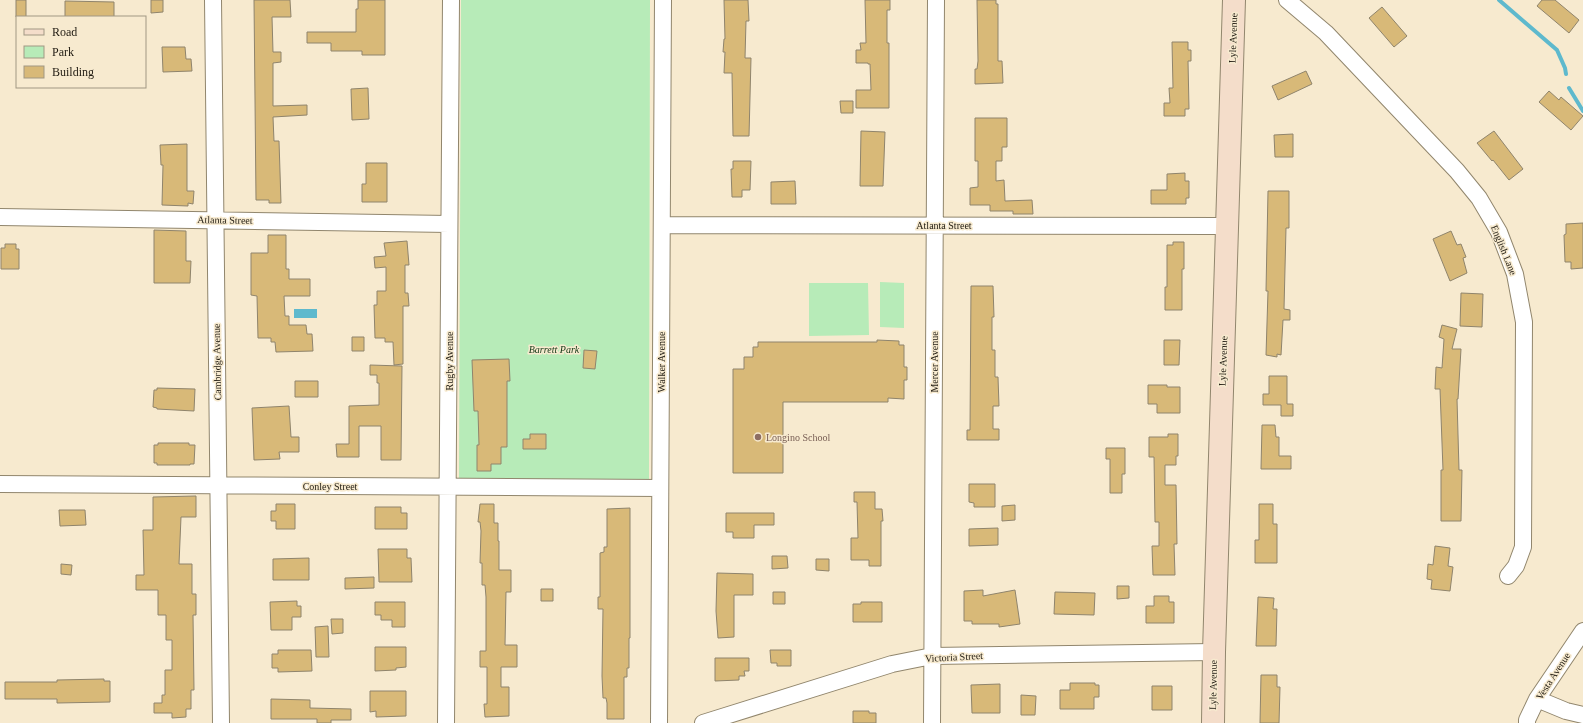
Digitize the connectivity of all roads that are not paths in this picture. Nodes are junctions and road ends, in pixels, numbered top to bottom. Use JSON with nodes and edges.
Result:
{"nodes":[{"id":1,"x":213,"y":0,"type":"edge"},
{"id":2,"x":451,"y":0,"type":"edge"},
{"id":3,"x":663,"y":0,"type":"edge"},
{"id":4,"x":936,"y":0,"type":"edge"},
{"id":5,"x":1234,"y":0,"type":"edge"},
{"id":6,"x":1287,"y":0,"type":"edge"},
{"id":7,"x":0,"y":217,"type":"edge"},
{"id":8,"x":216,"y":220,"type":"junction"},
{"id":9,"x":449,"y":224,"type":"junction"},
{"id":10,"x":662,"y":225,"type":"junction"},
{"id":11,"x":935,"y":225,"type":"junction"},
{"id":12,"x":1227,"y":226,"type":"junction"},
{"id":13,"x":0,"y":484,"type":"edge"},
{"id":14,"x":219,"y":485,"type":"junction"},
{"id":15,"x":448,"y":486,"type":"junction"},
{"id":16,"x":660,"y":488,"type":"junction"},
{"id":17,"x":1508,"y":576,"type":"dead end"},
{"id":18,"x":1583,"y":631,"type":"edge"},
{"id":19,"x":1214,"y":652,"type":"junction"},
{"id":20,"x":932,"y":656,"type":"junction"},
{"id":21,"x":1537,"y":699,"type":"junction"},
{"id":22,"x":1583,"y":715,"type":"edge"},
{"id":23,"x":221,"y":723,"type":"edge"},
{"id":24,"x":446,"y":723,"type":"edge"},
{"id":25,"x":658,"y":723,"type":"edge"},
{"id":26,"x":703,"y":723,"type":"edge"},
{"id":27,"x":932,"y":723,"type":"edge"},
{"id":28,"x":1213,"y":723,"type":"edge"},
{"id":29,"x":1527,"y":723,"type":"edge"}],
"edges":[{"from":1,"to":8,"type":"street","name":"Cambridge Avenue"},
{"from":2,"to":9,"type":"street","name":"Rugby Avenue"},
{"from":3,"to":10,"type":"street","name":"Walker Avenue"},
{"from":4,"to":11,"type":"street","name":"Mercer Avenue"},
{"from":5,"to":12,"type":"street","name":"Lyle Avenue"},
{"from":6,"to":17,"type":"street","name":"English Lane"},
{"from":7,"to":8,"type":"street","name":"Atlanta Street"},
{"from":8,"to":9,"type":"street","name":"Atlanta Street"},
{"from":8,"to":14,"type":"street","name":"Cambridge Avenue"},
{"from":9,"to":15,"type":"street","name":"Rugby Avenue"},
{"from":10,"to":11,"type":"street","name":"Atlanta Street"},
{"from":10,"to":16,"type":"street","name":"Walker Avenue"},
{"from":11,"to":12,"type":"street","name":"Atlanta Street"},
{"from":11,"to":20,"type":"street","name":"Mercer Avenue"},
{"from":12,"to":19,"type":"street","name":"Lyle Avenue"},
{"from":13,"to":14,"type":"street","name":"Conley Street"},
{"from":14,"to":15,"type":"street","name":"Conley Street"},
{"from":14,"to":23,"type":"street","name":"Cambridge Avenue"},
{"from":15,"to":16,"type":"street","name":"Conley Street"},
{"from":15,"to":24,"type":"street","name":"Rugby Avenue"},
{"from":16,"to":25,"type":"street","name":"Walker Avenue"},
{"from":18,"to":21,"type":"street","name":"Vesta Avenue"},
{"from":19,"to":20,"type":"street","name":"Victoria Street"},
{"from":19,"to":28,"type":"street","name":"Lyle Avenue"},
{"from":20,"to":26,"type":"street","name":"Victoria Street"},
{"from":20,"to":27,"type":"street","name":"Mercer Avenue"},
{"from":21,"to":22,"type":"street"},
{"from":21,"to":29,"type":"street","name":"Vesta Avenue"}]}
